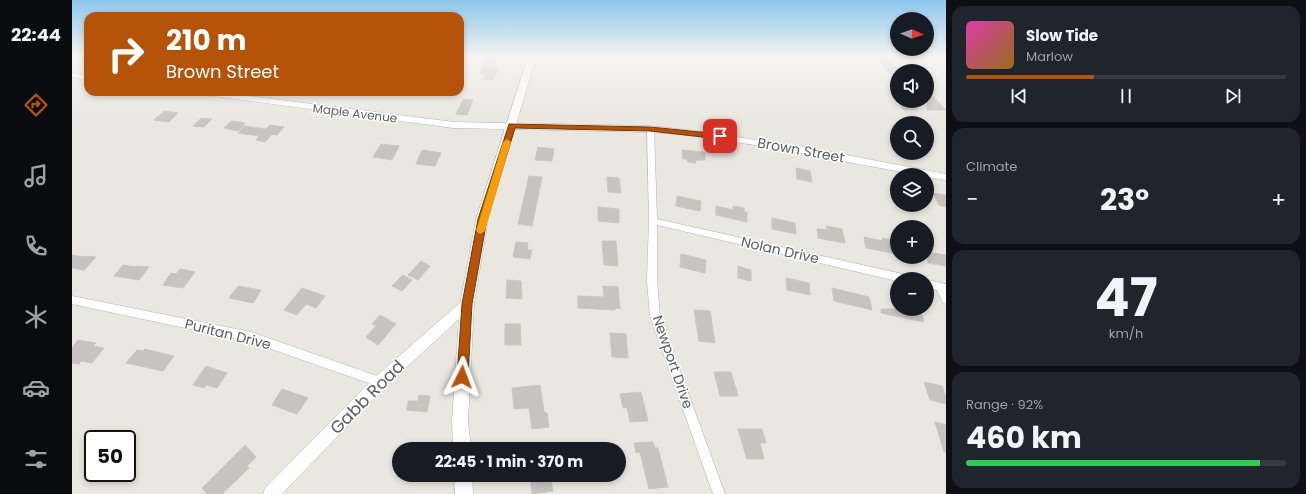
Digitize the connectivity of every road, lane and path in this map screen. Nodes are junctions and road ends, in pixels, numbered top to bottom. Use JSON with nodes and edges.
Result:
{"nodes":[{"id":1,"x":525,"y":80,"type":"edge"},
{"id":2,"x":229,"y":96,"type":"edge"},
{"id":3,"x":512,"y":126,"type":"junction"},
{"id":4,"x":650,"y":129,"type":"junction"},
{"id":5,"x":946,"y":177,"type":"edge"},
{"id":6,"x":653,"y":222,"type":"junction"},
{"id":7,"x":890,"y":275,"type":"edge"},
{"id":8,"x":943,"y":287,"type":"edge"},
{"id":9,"x":72,"y":300,"type":"edge"},
{"id":10,"x":946,"y":300,"type":"edge"},
{"id":11,"x":467,"y":304,"type":"junction"},
{"id":12,"x":380,"y":382,"type":"junction"},
{"id":13,"x":462,"y":442,"type":"edge"},
{"id":14,"x":463,"y":482,"type":"edge"},
{"id":15,"x":271,"y":494,"type":"edge"},
{"id":16,"x":464,"y":494,"type":"edge"},
{"id":17,"x":719,"y":494,"type":"edge"}],
"edges":[{"from":1,"to":3,"type":"main road"},
{"from":2,"to":3,"type":"street","name":"Maple Avenue"},
{"from":3,"to":4,"type":"street","name":"Brown Street"},
{"from":3,"to":11,"type":"main road"},
{"from":4,"to":5,"type":"street","name":"Brown Street"},
{"from":4,"to":6,"type":"street","name":"Newport Drive"},
{"from":6,"to":7,"type":"street","name":"Nolan Drive"},
{"from":6,"to":17,"type":"street","name":"Newport Drive"},
{"from":8,"to":10,"type":"street"},
{"from":9,"to":12,"type":"street","name":"Puritan Drive"},
{"from":11,"to":12,"type":"street","name":"Gabb Road"},
{"from":11,"to":13,"type":"main road"},
{"from":12,"to":15,"type":"street","name":"Gabb Road"},
{"from":14,"to":16,"type":"main road"}]}
